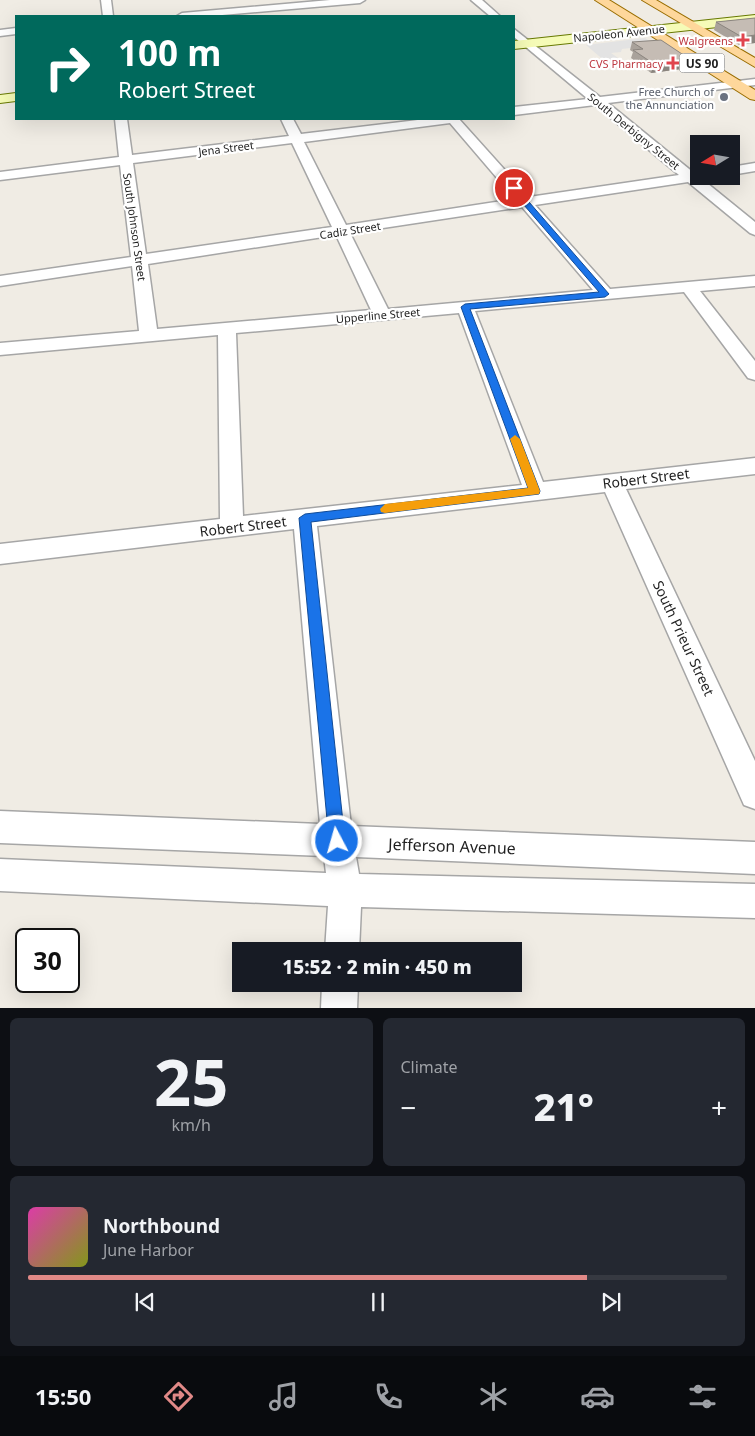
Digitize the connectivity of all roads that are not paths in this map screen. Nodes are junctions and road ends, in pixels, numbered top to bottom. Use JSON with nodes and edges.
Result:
{"nodes":[{"id":1,"x":106,"y":0,"type":"edge"},
{"id":2,"x":229,"y":0,"type":"edge"},
{"id":3,"x":352,"y":0,"type":"edge"},
{"id":4,"x":360,"y":0,"type":"edge"},
{"id":5,"x":476,"y":0,"type":"edge"},
{"id":6,"x":601,"y":0,"type":"edge"},
{"id":7,"x":648,"y":0,"type":"edge"},
{"id":8,"x":660,"y":7,"type":"junction"},
{"id":9,"x":755,"y":8,"type":"edge"},
{"id":10,"x":362,"y":11,"type":"dead end"},
{"id":11,"x":621,"y":12,"type":"junction"},
{"id":12,"x":236,"y":14,"type":"edge"},
{"id":13,"x":108,"y":15,"type":"edge"},
{"id":14,"x":209,"y":15,"type":"edge"},
{"id":15,"x":494,"y":15,"type":"edge"},
{"id":16,"x":676,"y":16,"type":"junction"},
{"id":17,"x":755,"y":19,"type":"edge"},
{"id":18,"x":634,"y":20,"type":"junction"},
{"id":19,"x":692,"y":26,"type":"junction"},
{"id":20,"x":650,"y":30,"type":"junction"},
{"id":21,"x":15,"y":31,"type":"edge"},
{"id":22,"x":0,"y":36,"type":"edge"},
{"id":23,"x":515,"y":36,"type":"edge"},
{"id":24,"x":515,"y":36,"type":"edge"},
{"id":25,"x":528,"y":43,"type":"junction"},
{"id":26,"x":755,"y":63,"type":"edge"},
{"id":27,"x":755,"y":82,"type":"edge"},
{"id":28,"x":15,"y":84,"type":"edge"},
{"id":29,"x":736,"y":84,"type":"junction"},
{"id":30,"x":0,"y":86,"type":"edge"},
{"id":31,"x":755,"y":96,"type":"edge"},
{"id":32,"x":15,"y":98,"type":"edge"},
{"id":33,"x":0,"y":99,"type":"edge"},
{"id":34,"x":598,"y":101,"type":"junction"},
{"id":35,"x":515,"y":111,"type":"edge"},
{"id":36,"x":121,"y":120,"type":"edge"},
{"id":37,"x":288,"y":120,"type":"edge"},
{"id":38,"x":445,"y":120,"type":"edge"},
{"id":39,"x":454,"y":120,"type":"edge"},
{"id":40,"x":297,"y":138,"type":"junction"},
{"id":41,"x":126,"y":161,"type":"junction"},
{"id":42,"x":755,"y":168,"type":"edge"},
{"id":43,"x":740,"y":170,"type":"edge"},
{"id":44,"x":690,"y":173,"type":"edge"},
{"id":45,"x":0,"y":176,"type":"edge"},
{"id":46,"x":690,"y":178,"type":"edge"},
{"id":47,"x":704,"y":185,"type":"edge"},
{"id":48,"x":526,"y":202,"type":"junction"},
{"id":49,"x":755,"y":230,"type":"edge"},
{"id":50,"x":341,"y":231,"type":"junction"},
{"id":51,"x":140,"y":260,"type":"junction"},
{"id":52,"x":0,"y":281,"type":"edge"},
{"id":53,"x":755,"y":281,"type":"edge"},
{"id":54,"x":688,"y":287,"type":"junction"},
{"id":55,"x":605,"y":294,"type":"junction"},
{"id":56,"x":465,"y":307,"type":"junction"},
{"id":57,"x":382,"y":315,"type":"junction"},
{"id":58,"x":226,"y":329,"type":"junction"},
{"id":59,"x":149,"y":336,"type":"junction"},
{"id":60,"x":0,"y":349,"type":"edge"},
{"id":61,"x":755,"y":374,"type":"edge"},
{"id":62,"x":755,"y":466,"type":"edge"},
{"id":63,"x":612,"y":482,"type":"junction"},
{"id":64,"x":535,"y":491,"type":"junction"},
{"id":65,"x":305,"y":518,"type":"junction"},
{"id":66,"x":232,"y":527,"type":"junction"},
{"id":67,"x":0,"y":554,"type":"edge"},
{"id":68,"x":755,"y":794,"type":"edge"},
{"id":69,"x":0,"y":827,"type":"edge"},
{"id":70,"x":337,"y":841,"type":"junction"},
{"id":71,"x":755,"y":858,"type":"edge"},
{"id":72,"x":0,"y":875,"type":"edge"},
{"id":73,"x":345,"y":890,"type":"junction"},
{"id":74,"x":755,"y":901,"type":"edge"},
{"id":75,"x":342,"y":942,"type":"edge"},
{"id":76,"x":340,"y":992,"type":"edge"},
{"id":77,"x":339,"y":1008,"type":"edge"}],
"edges":[{"from":1,"to":13,"type":"street"},
{"from":2,"to":12,"type":"street"},
{"from":3,"to":4,"type":"street"},
{"from":3,"to":10,"type":"street"},
{"from":3,"to":12,"type":"street"},
{"from":5,"to":15,"type":"street"},
{"from":6,"to":11,"type":"main road","number":"US 90"},
{"from":7,"to":8,"type":"main road","number":"US 90"},
{"from":8,"to":11,"type":"main road"},
{"from":8,"to":16,"type":"main road","number":"US 90"},
{"from":9,"to":16,"type":"main road","name":"Napoleon Avenue"},
{"from":11,"to":18,"type":"main road","number":"US 90"},
{"from":12,"to":14,"type":"street"},
{"from":16,"to":18,"type":"main road","name":"Napoleon Avenue"},
{"from":16,"to":19,"type":"main road","number":"US 90"},
{"from":17,"to":19,"type":"main road","name":"Napoleon Avenue"},
{"from":18,"to":20,"type":"main road","number":"US 90"},
{"from":18,"to":23,"type":"main road","name":"Napoleon Avenue"},
{"from":19,"to":20,"type":"main road","name":"Napoleon Avenue"},
{"from":19,"to":26,"type":"main road","number":"US 90"},
{"from":20,"to":25,"type":"main road","name":"Napoleon Avenue"},
{"from":20,"to":29,"type":"main road","number":"US 90"},
{"from":21,"to":22,"type":"street"},
{"from":24,"to":25,"type":"street","name":"South Derbigny Street"},
{"from":25,"to":34,"type":"street","name":"South Derbigny Street"},
{"from":27,"to":29,"type":"street"},
{"from":28,"to":30,"type":"main road"},
{"from":29,"to":31,"type":"main road","number":"US 90"},
{"from":29,"to":34,"type":"street"},
{"from":32,"to":33,"type":"main road"},
{"from":34,"to":35,"type":"street"},
{"from":34,"to":44,"type":"street","name":"South Derbigny Street"},
{"from":36,"to":41,"type":"street","name":"South Johnson Street"},
{"from":37,"to":40,"type":"street"},
{"from":38,"to":40,"type":"street","name":"Jena Street"},
{"from":39,"to":48,"type":"street"},
{"from":40,"to":41,"type":"street","name":"Jena Street"},
{"from":40,"to":50,"type":"street"},
{"from":41,"to":45,"type":"street","name":"Jena Street"},
{"from":41,"to":51,"type":"street","name":"South Johnson Street"},
{"from":42,"to":43,"type":"street"},
{"from":46,"to":48,"type":"street","name":"Cadiz Street"},
{"from":47,"to":49,"type":"street","name":"South Derbigny Street"},
{"from":48,"to":50,"type":"street","name":"Cadiz Street"},
{"from":48,"to":55,"type":"street"},
{"from":50,"to":51,"type":"street","name":"Cadiz Street"},
{"from":50,"to":57,"type":"street"},
{"from":51,"to":52,"type":"street","name":"Cadiz Street"},
{"from":51,"to":59,"type":"street","name":"South Johnson Street"},
{"from":53,"to":54,"type":"street","name":"Upperline Street"},
{"from":54,"to":55,"type":"street","name":"Upperline Street"},
{"from":54,"to":61,"type":"street"},
{"from":55,"to":56,"type":"street","name":"Upperline Street"},
{"from":56,"to":57,"type":"street","name":"Upperline Street"},
{"from":56,"to":64,"type":"street"},
{"from":57,"to":58,"type":"street","name":"Upperline Street"},
{"from":58,"to":59,"type":"street","name":"Upperline Street"},
{"from":58,"to":66,"type":"street"},
{"from":59,"to":60,"type":"street","name":"Upperline Street"},
{"from":62,"to":63,"type":"street","name":"Robert Street"},
{"from":63,"to":64,"type":"street","name":"Robert Street"},
{"from":63,"to":68,"type":"street","name":"South Prieur Street"},
{"from":64,"to":65,"type":"street","name":"Robert Street"},
{"from":65,"to":66,"type":"street","name":"Robert Street"},
{"from":65,"to":70,"type":"street"},
{"from":66,"to":67,"type":"street","name":"Robert Street"},
{"from":69,"to":70,"type":"street","name":"Jefferson Avenue"},
{"from":70,"to":71,"type":"street","name":"Jefferson Avenue"},
{"from":70,"to":73,"type":"street"},
{"from":72,"to":73,"type":"street"},
{"from":73,"to":74,"type":"street"},
{"from":73,"to":75,"type":"street"},
{"from":76,"to":77,"type":"street"}]}
